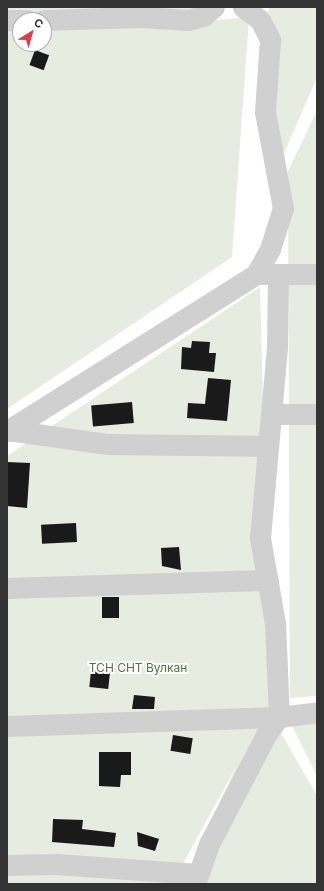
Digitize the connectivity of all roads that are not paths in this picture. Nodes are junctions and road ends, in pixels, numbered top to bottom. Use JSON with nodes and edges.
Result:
{"nodes":[{"id":1,"x":214,"y":7,"type":"edge"},
{"id":2,"x":243,"y":7,"type":"edge"},
{"id":3,"x":52,"y":20,"type":"edge"},
{"id":4,"x":256,"y":274,"type":"junction"},
{"id":5,"x":278,"y":274,"type":"junction"},
{"id":6,"x":317,"y":274,"type":"edge"},
{"id":7,"x":271,"y":414,"type":"junction"},
{"id":8,"x":317,"y":414,"type":"edge"},
{"id":9,"x":8,"y":431,"type":"edge"},
{"id":10,"x":268,"y":446,"type":"junction"},
{"id":11,"x":268,"y":580,"type":"junction"},
{"id":12,"x":7,"y":588,"type":"edge"},
{"id":13,"x":317,"y":712,"type":"edge"},
{"id":14,"x":279,"y":717,"type":"junction"},
{"id":15,"x":7,"y":726,"type":"edge"},
{"id":16,"x":7,"y":865,"type":"edge"},
{"id":17,"x":196,"y":879,"type":"edge"}],
"edges":[{"from":1,"to":3,"type":"street"},
{"from":2,"to":4,"type":"street"},
{"from":4,"to":5,"type":"street"},
{"from":4,"to":9,"type":"street"},
{"from":5,"to":6,"type":"street"},
{"from":5,"to":7,"type":"street"},
{"from":7,"to":8,"type":"street"},
{"from":7,"to":10,"type":"street"},
{"from":9,"to":10,"type":"street"},
{"from":10,"to":11,"type":"street"},
{"from":11,"to":12,"type":"street"},
{"from":11,"to":14,"type":"street"},
{"from":13,"to":14,"type":"street"},
{"from":14,"to":15,"type":"street"},
{"from":14,"to":17,"type":"street"},
{"from":16,"to":17,"type":"street"}]}
